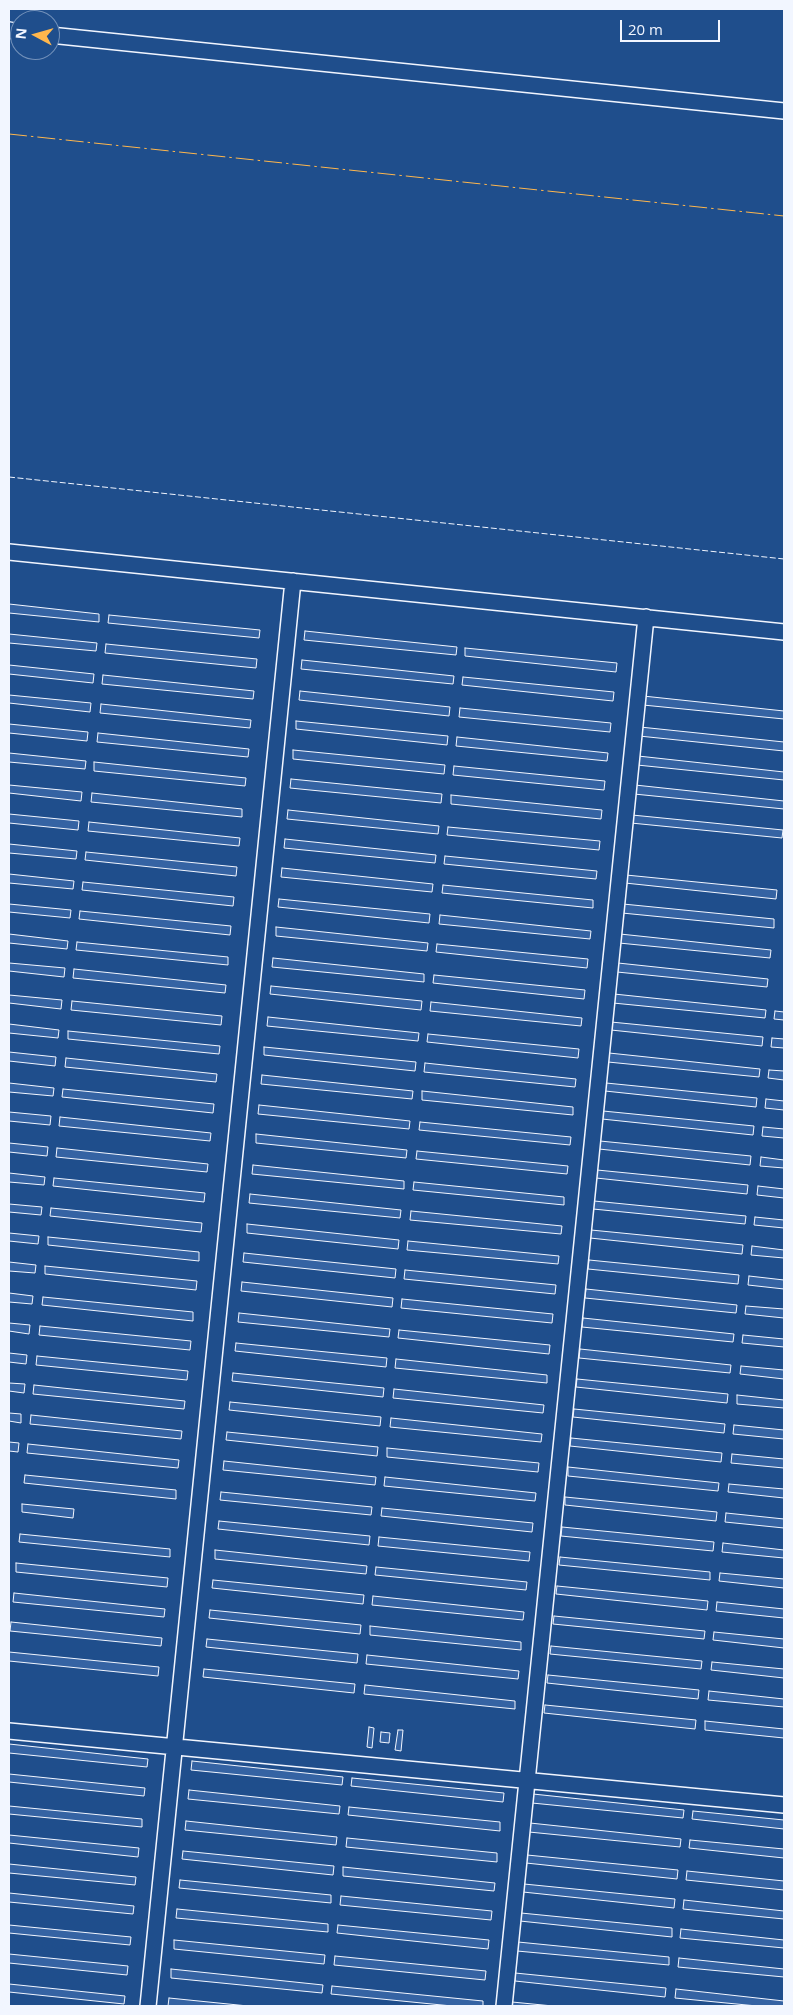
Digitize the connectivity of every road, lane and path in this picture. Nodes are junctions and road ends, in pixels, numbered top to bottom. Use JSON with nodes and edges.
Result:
{"nodes":[{"id":1,"x":60,"y":36,"type":"edge"},
{"id":2,"x":784,"y":111,"type":"edge"},
{"id":3,"x":9,"y":552,"type":"edge"},
{"id":4,"x":293,"y":581,"type":"junction"},
{"id":5,"x":646,"y":618,"type":"junction"},
{"id":6,"x":784,"y":632,"type":"edge"},
{"id":7,"x":9,"y":1731,"type":"edge"},
{"id":8,"x":174,"y":1747,"type":"junction"},
{"id":9,"x":527,"y":1780,"type":"junction"},
{"id":10,"x":784,"y":1806,"type":"edge"},
{"id":11,"x":148,"y":2006,"type":"edge"},
{"id":12,"x":504,"y":2006,"type":"edge"}],
"edges":[{"from":1,"to":2,"type":"lane"},
{"from":3,"to":4,"type":"lane"},
{"from":4,"to":5,"type":"lane"},
{"from":4,"to":8,"type":"lane"},
{"from":5,"to":6,"type":"lane"},
{"from":5,"to":9,"type":"lane"},
{"from":7,"to":8,"type":"lane"},
{"from":8,"to":9,"type":"lane"},
{"from":8,"to":11,"type":"lane"},
{"from":9,"to":10,"type":"lane"},
{"from":9,"to":12,"type":"lane"}]}
